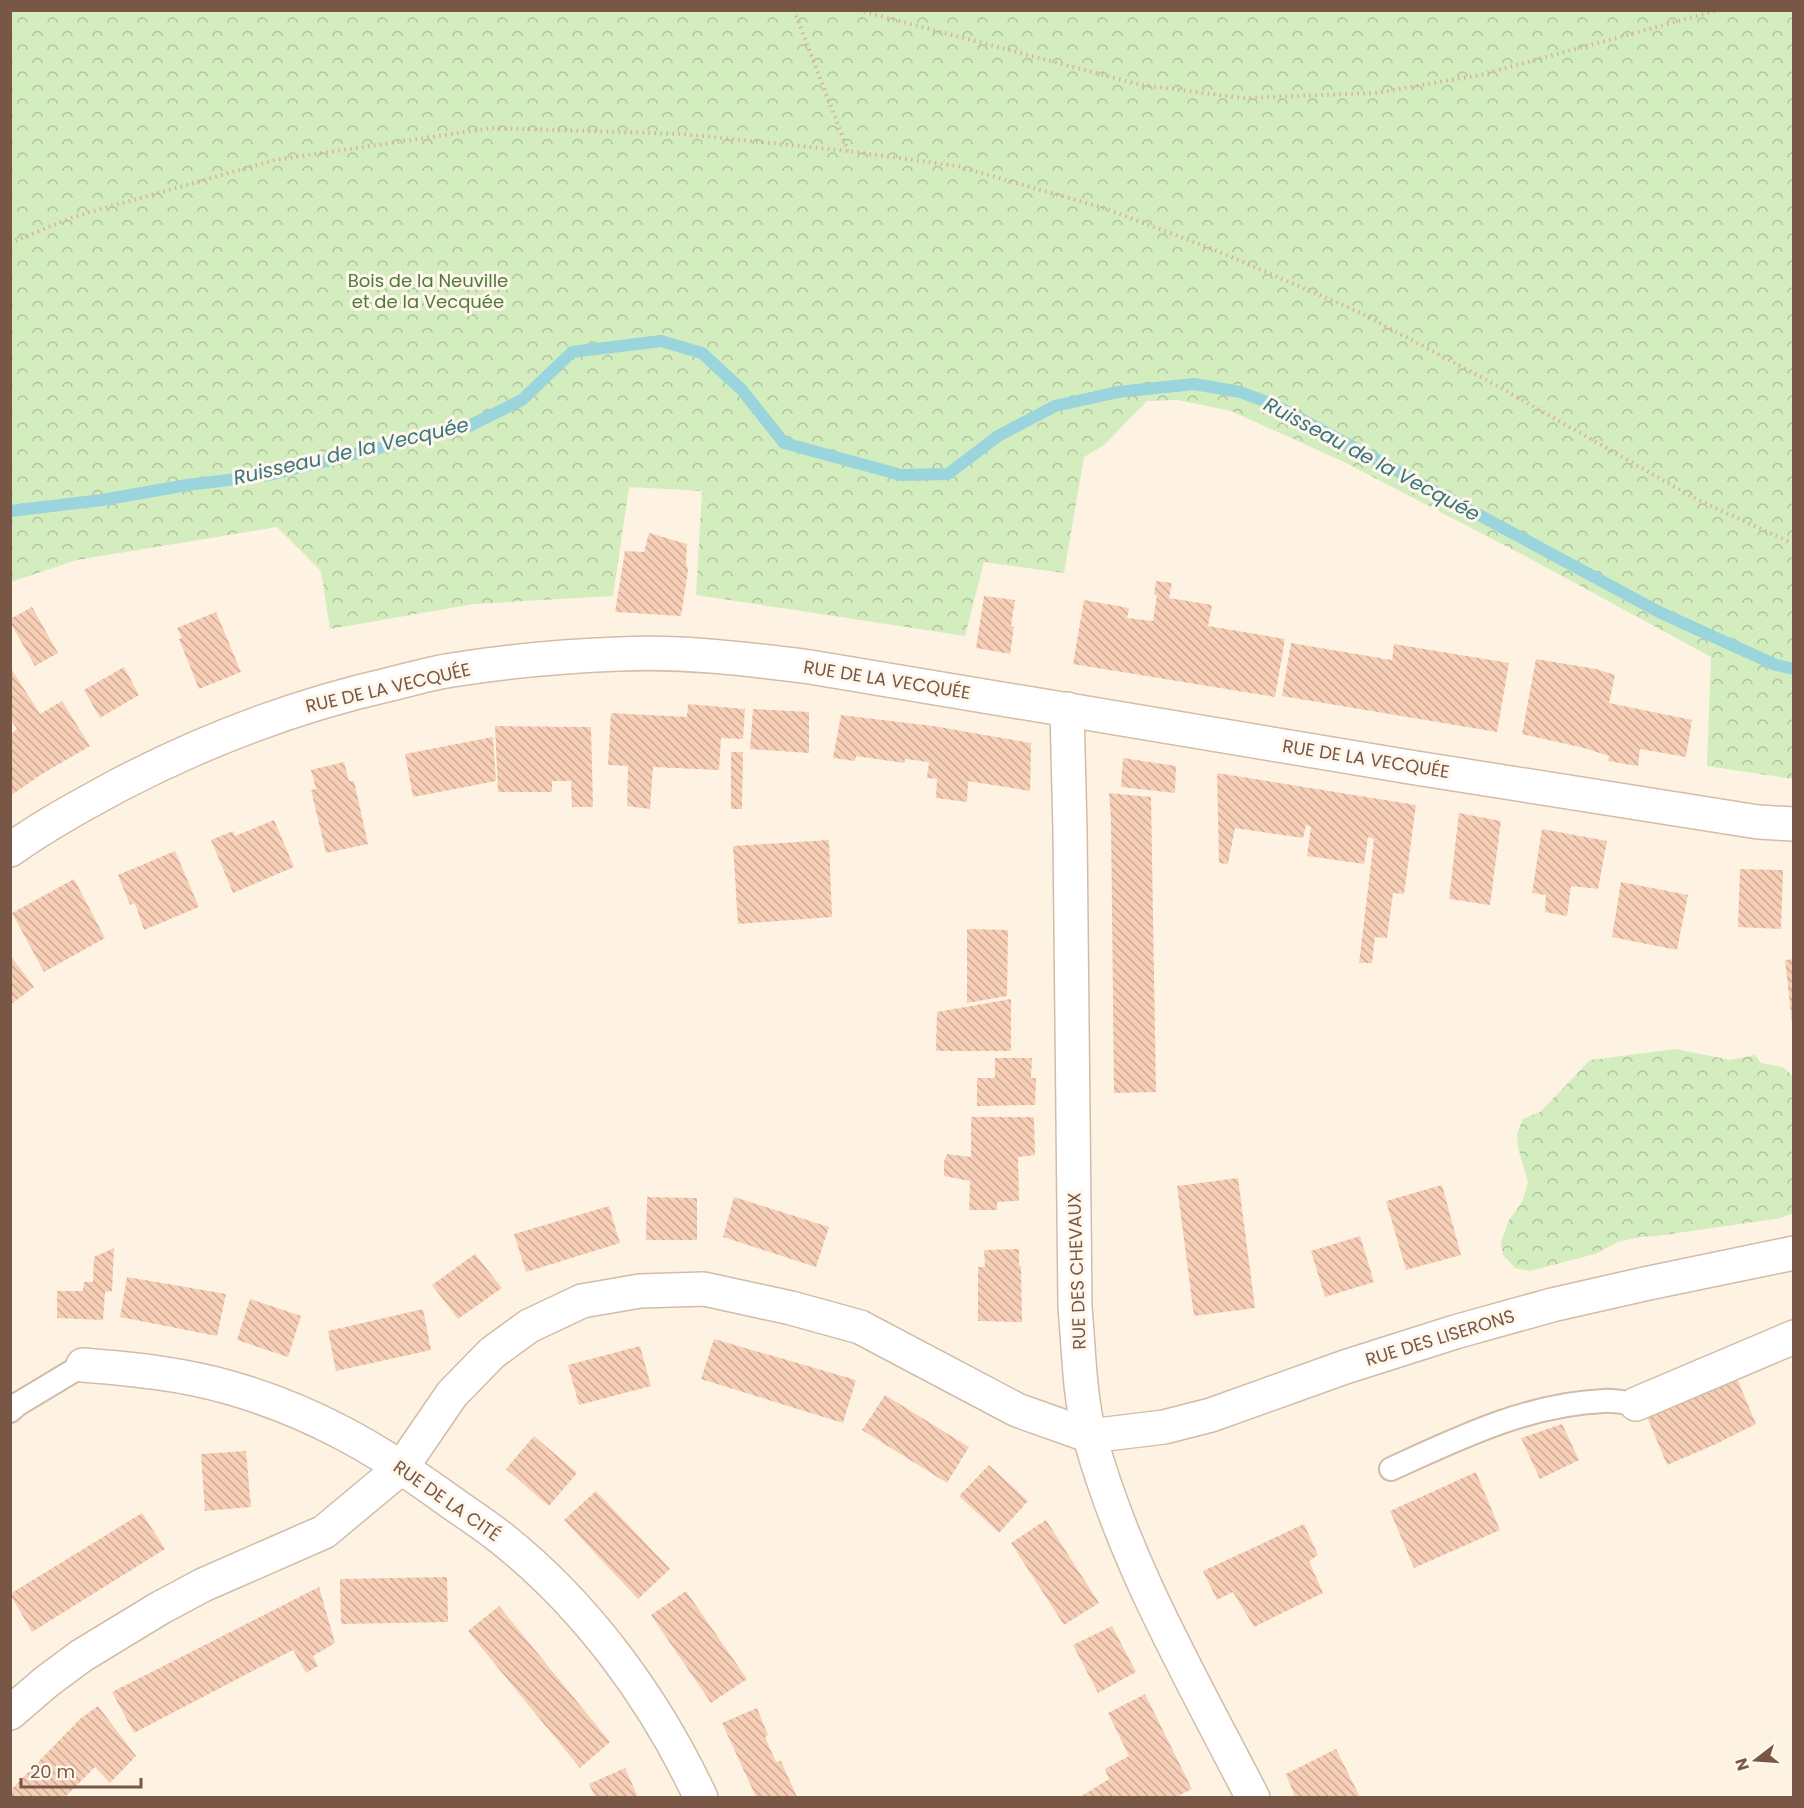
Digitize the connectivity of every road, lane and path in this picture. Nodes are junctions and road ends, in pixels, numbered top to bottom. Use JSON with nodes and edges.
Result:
{"nodes":[{"id":1,"x":794,"y":10,"type":"edge"},
{"id":2,"x":858,"y":10,"type":"edge"},
{"id":3,"x":1719,"y":10,"type":"edge"},
{"id":4,"x":848,"y":151,"type":"junction"},
{"id":5,"x":10,"y":243,"type":"edge"},
{"id":6,"x":1794,"y":544,"type":"edge"},
{"id":7,"x":1067,"y":709,"type":"junction"},
{"id":8,"x":1794,"y":824,"type":"edge"},
{"id":9,"x":10,"y":850,"type":"edge"},
{"id":10,"x":1794,"y":1253,"type":"edge"},
{"id":11,"x":1794,"y":1337,"type":"edge"},
{"id":12,"x":83,"y":1365,"type":"joint"},
{"id":13,"x":1636,"y":1404,"type":"joint"},
{"id":14,"x":10,"y":1411,"type":"edge"},
{"id":15,"x":1090,"y":1436,"type":"junction"},
{"id":16,"x":402,"y":1467,"type":"junction"},
{"id":17,"x":1391,"y":1469,"type":"dead end"},
{"id":18,"x":10,"y":1713,"type":"edge"},
{"id":19,"x":701,"y":1797,"type":"edge"},
{"id":20,"x":1252,"y":1797,"type":"edge"}],
"edges":[{"from":1,"to":4,"type":"path"},
{"from":2,"to":3,"type":"path"},
{"from":4,"to":5,"type":"path"},
{"from":4,"to":6,"type":"path"},
{"from":7,"to":8,"type":"street","name":"RUE DE LA VECQUÉE"},
{"from":7,"to":9,"type":"street","name":"RUE DE LA VECQUÉE"},
{"from":7,"to":15,"type":"street","name":"RUE DES CHEVAUX"},
{"from":10,"to":15,"type":"street","name":"RUE DES LISERONS"},
{"from":11,"to":13,"type":"street"},
{"from":12,"to":14,"type":"lane"},
{"from":12,"to":16,"type":"street","name":"RUE DE LA CITÉ"},
{"from":13,"to":17,"type":"lane"},
{"from":15,"to":16,"type":"street"},
{"from":15,"to":20,"type":"street","name":"RUE DES CHEVAUX"},
{"from":16,"to":18,"type":"street"},
{"from":16,"to":19,"type":"street","name":"RUE DE LA CITÉ"}]}
